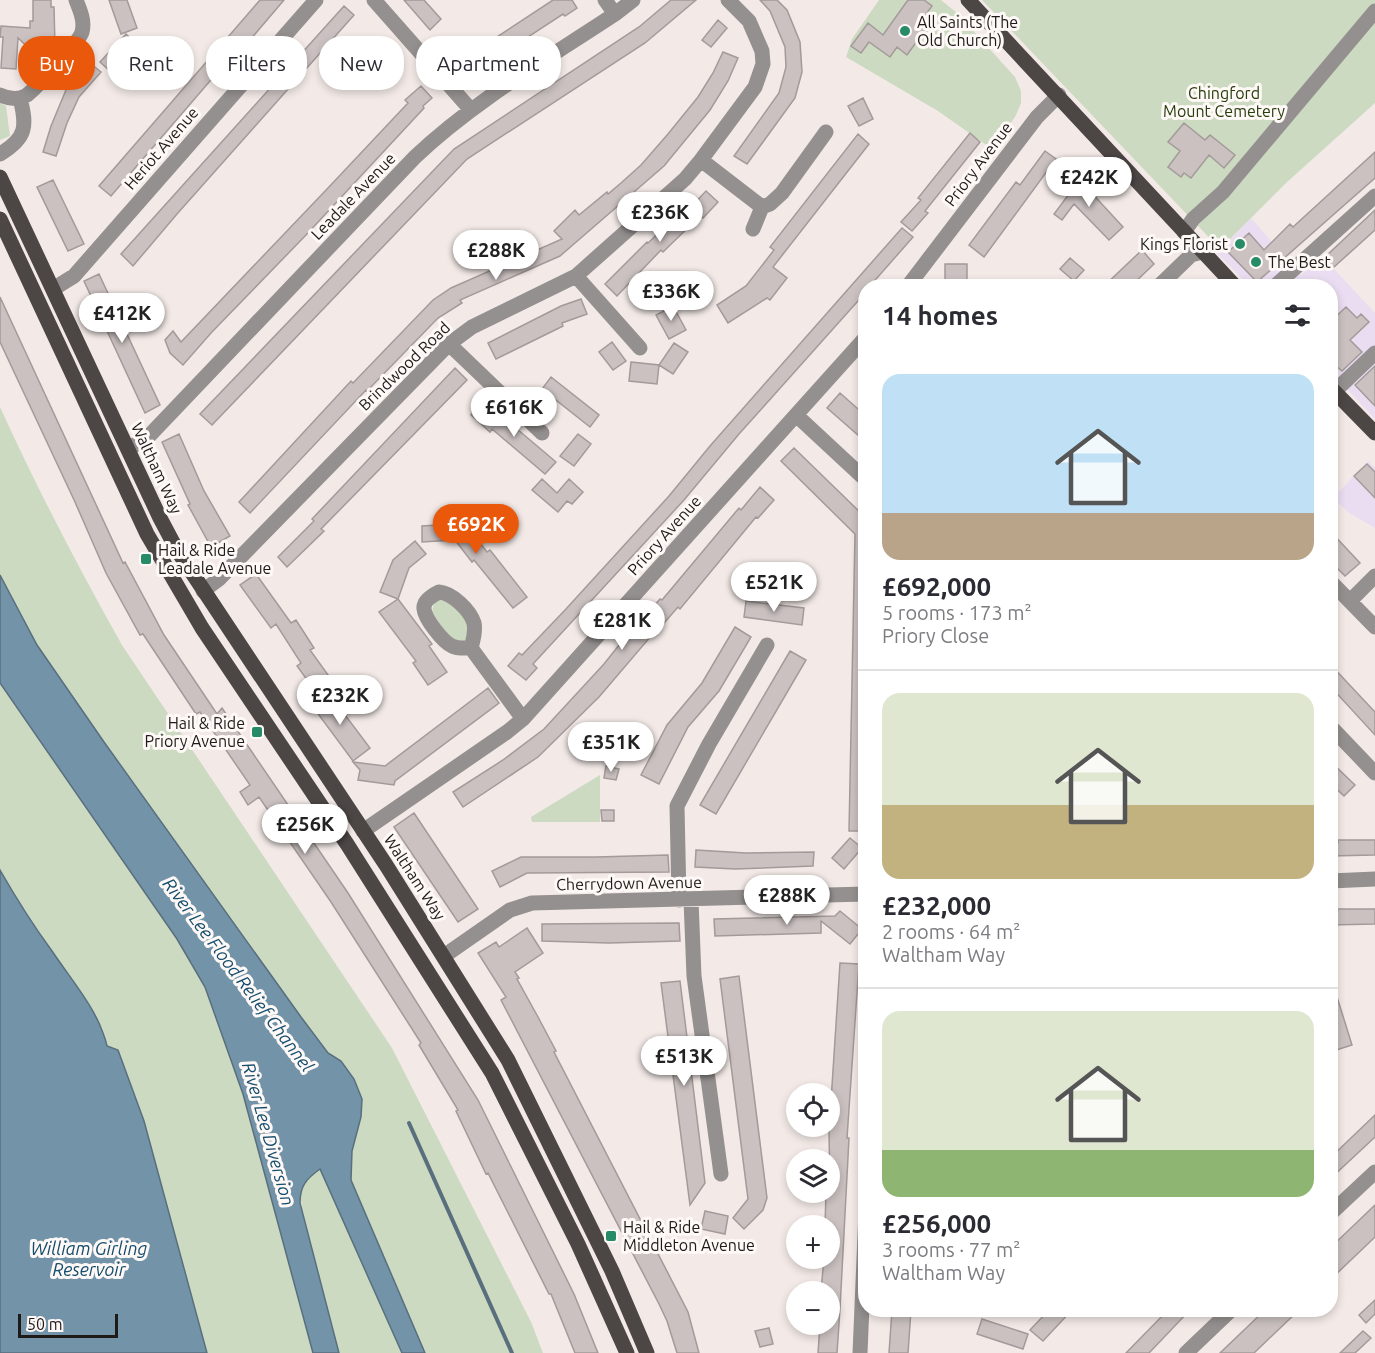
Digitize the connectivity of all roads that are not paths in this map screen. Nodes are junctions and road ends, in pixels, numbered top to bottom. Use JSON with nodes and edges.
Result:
{"nodes":[{"id":1,"x":76,"y":0,"type":"edge"},
{"id":2,"x":316,"y":0,"type":"edge"},
{"id":3,"x":374,"y":0,"type":"edge"},
{"id":4,"x":605,"y":0,"type":"edge"},
{"id":5,"x":633,"y":0,"type":"edge"},
{"id":6,"x":728,"y":0,"type":"edge"},
{"id":7,"x":968,"y":0,"type":"edge"},
{"id":8,"x":1375,"y":11,"type":"edge"},
{"id":9,"x":615,"y":14,"type":"junction"},
{"id":10,"x":0,"y":95,"type":"edge"},
{"id":11,"x":1059,"y":95,"type":"junction"},
{"id":12,"x":20,"y":98,"type":"junction"},
{"id":13,"x":471,"y":110,"type":"junction"},
{"id":14,"x":826,"y":132,"type":"dead end"},
{"id":15,"x":0,"y":154,"type":"edge"},
{"id":16,"x":701,"y":160,"type":"junction"},
{"id":17,"x":0,"y":177,"type":"edge"},
{"id":18,"x":1375,"y":196,"type":"edge"},
{"id":19,"x":762,"y":207,"type":"junction"},
{"id":20,"x":0,"y":219,"type":"edge"},
{"id":21,"x":753,"y":229,"type":"dead end"},
{"id":22,"x":1184,"y":232,"type":"junction"},
{"id":23,"x":1202,"y":252,"type":"junction"},
{"id":24,"x":576,"y":276,"type":"junction"},
{"id":25,"x":913,"y":279,"type":"edge"},
{"id":26,"x":1166,"y":279,"type":"edge"},
{"id":27,"x":1228,"y":279,"type":"edge"},
{"id":28,"x":1283,"y":279,"type":"edge"},
{"id":29,"x":53,"y":289,"type":"junction"},
{"id":30,"x":449,"y":344,"type":"junction"},
{"id":31,"x":858,"y":346,"type":"edge"},
{"id":32,"x":640,"y":348,"type":"dead end"},
{"id":33,"x":1375,"y":353,"type":"edge"},
{"id":34,"x":90,"y":367,"type":"junction"},
{"id":35,"x":73,"y":375,"type":"junction"},
{"id":36,"x":1338,"y":385,"type":"edge"},
{"id":37,"x":1338,"y":394,"type":"edge"},
{"id":38,"x":796,"y":415,"type":"junction"},
{"id":39,"x":542,"y":433,"type":"dead end"},
{"id":40,"x":1375,"y":433,"type":"edge"},
{"id":41,"x":128,"y":449,"type":"junction"},
{"id":42,"x":858,"y":473,"type":"edge"},
{"id":43,"x":160,"y":518,"type":"junction"},
{"id":44,"x":143,"y":526,"type":"junction"},
{"id":45,"x":1375,"y":576,"type":"edge"},
{"id":46,"x":1338,"y":589,"type":"edge"},
{"id":47,"x":204,"y":591,"type":"junction"},
{"id":48,"x":1350,"y":601,"type":"junction"},
{"id":49,"x":1375,"y":627,"type":"edge"},
{"id":50,"x":767,"y":645,"type":"dead end"},
{"id":51,"x":471,"y":648,"type":"dead end"},
{"id":52,"x":259,"y":676,"type":"junction"},
{"id":53,"x":242,"y":690,"type":"junction"},
{"id":54,"x":523,"y":719,"type":"junction"},
{"id":55,"x":1338,"y":734,"type":"edge"},
{"id":56,"x":1375,"y":773,"type":"edge"},
{"id":57,"x":338,"y":795,"type":"junction"},
{"id":58,"x":322,"y":806,"type":"junction"},
{"id":59,"x":363,"y":831,"type":"junction"},
{"id":60,"x":386,"y":865,"type":"junction"},
{"id":61,"x":368,"y":877,"type":"junction"},
{"id":62,"x":1375,"y":879,"type":"edge"},
{"id":63,"x":1338,"y":881,"type":"edge"},
{"id":64,"x":858,"y":894,"type":"edge"},
{"id":65,"x":685,"y":900,"type":"junction"},
{"id":66,"x":419,"y":917,"type":"junction"},
{"id":67,"x":401,"y":930,"type":"junction"},
{"id":68,"x":444,"y":956,"type":"junction"},
{"id":69,"x":462,"y":986,"type":"junction"},
{"id":70,"x":445,"y":998,"type":"junction"},
{"id":71,"x":1375,"y":1173,"type":"edge"},
{"id":72,"x":720,"y":1174,"type":"dead end"},
{"id":73,"x":575,"y":1194,"type":"junction"},
{"id":74,"x":557,"y":1203,"type":"junction"},
{"id":75,"x":1338,"y":1207,"type":"edge"},
{"id":76,"x":862,"y":1317,"type":"edge"},
{"id":77,"x":1224,"y":1317,"type":"edge"},
{"id":78,"x":627,"y":1353,"type":"edge"},
{"id":79,"x":647,"y":1353,"type":"edge"},
{"id":80,"x":860,"y":1353,"type":"edge"},
{"id":81,"x":1186,"y":1353,"type":"edge"}],
"edges":[{"from":1,"to":12,"type":"street"},
{"from":2,"to":29,"type":"street","name":"Heriot Avenue"},
{"from":3,"to":13,"type":"street"},
{"from":4,"to":9,"type":"street"},
{"from":5,"to":9,"type":"street","name":"Leadale Avenue"},
{"from":6,"to":16,"type":"street","name":"Brindwood Road"},
{"from":7,"to":11,"type":"main road"},
{"from":8,"to":22,"type":"street"},
{"from":9,"to":13,"type":"street","name":"Leadale Avenue"},
{"from":10,"to":12,"type":"street"},
{"from":11,"to":22,"type":"main road"},
{"from":11,"to":25,"type":"street","name":"Priory Avenue"},
{"from":12,"to":15,"type":"street"},
{"from":13,"to":41,"type":"street","name":"Leadale Avenue"},
{"from":14,"to":19,"type":"street"},
{"from":16,"to":19,"type":"street"},
{"from":16,"to":24,"type":"street","name":"Brindwood Road"},
{"from":17,"to":29,"type":"main road","name":"Waltham Way"},
{"from":18,"to":28,"type":"street"},
{"from":19,"to":21,"type":"street"},
{"from":20,"to":35,"type":"main road"},
{"from":22,"to":23,"type":"main road"},
{"from":23,"to":26,"type":"street"},
{"from":23,"to":27,"type":"main road"},
{"from":24,"to":30,"type":"street","name":"Brindwood Road"},
{"from":24,"to":32,"type":"street"},
{"from":29,"to":34,"type":"main road","name":"Waltham Way"},
{"from":30,"to":39,"type":"street"},
{"from":30,"to":47,"type":"street","name":"Brindwood Road"},
{"from":31,"to":38,"type":"street","name":"Priory Avenue"},
{"from":33,"to":36,"type":"street"},
{"from":34,"to":35,"type":"main road"},
{"from":34,"to":41,"type":"main road","name":"Waltham Way"},
{"from":35,"to":44,"type":"main road"},
{"from":37,"to":40,"type":"main road"},
{"from":38,"to":42,"type":"street"},
{"from":38,"to":54,"type":"street","name":"Priory Avenue"},
{"from":41,"to":43,"type":"main road","name":"Waltham Way"},
{"from":43,"to":44,"type":"main road"},
{"from":43,"to":47,"type":"main road","name":"Waltham Way"},
{"from":44,"to":53,"type":"main road"},
{"from":45,"to":48,"type":"street"},
{"from":46,"to":48,"type":"street"},
{"from":47,"to":52,"type":"main road","name":"Waltham Way"},
{"from":48,"to":49,"type":"street"},
{"from":50,"to":65,"type":"street"},
{"from":51,"to":54,"type":"street"},
{"from":52,"to":53,"type":"main road"},
{"from":52,"to":57,"type":"main road","name":"Waltham Way"},
{"from":53,"to":58,"type":"main road"},
{"from":54,"to":59,"type":"street","name":"Priory Avenue"},
{"from":55,"to":56,"type":"street"},
{"from":57,"to":58,"type":"main road"},
{"from":57,"to":59,"type":"main road","name":"Waltham Way"},
{"from":58,"to":61,"type":"main road"},
{"from":59,"to":60,"type":"main road","name":"Waltham Way"},
{"from":60,"to":61,"type":"main road"},
{"from":60,"to":66,"type":"main road","name":"Waltham Way"},
{"from":61,"to":67,"type":"main road"},
{"from":62,"to":63,"type":"street"},
{"from":64,"to":65,"type":"street","name":"Cherrydown Avenue"},
{"from":65,"to":68,"type":"street","name":"Cherrydown Avenue"},
{"from":65,"to":72,"type":"street"},
{"from":66,"to":67,"type":"main road"},
{"from":66,"to":68,"type":"main road","name":"Waltham Way"},
{"from":67,"to":70,"type":"main road"},
{"from":68,"to":69,"type":"main road","name":"Waltham Way"},
{"from":69,"to":70,"type":"main road"},
{"from":69,"to":73,"type":"main road","name":"Waltham Way"},
{"from":70,"to":74,"type":"main road"},
{"from":71,"to":75,"type":"street"},
{"from":73,"to":74,"type":"main road"},
{"from":73,"to":79,"type":"main road","name":"Waltham Way"},
{"from":74,"to":78,"type":"main road"},
{"from":76,"to":80,"type":"street"},
{"from":77,"to":81,"type":"street"}]}
